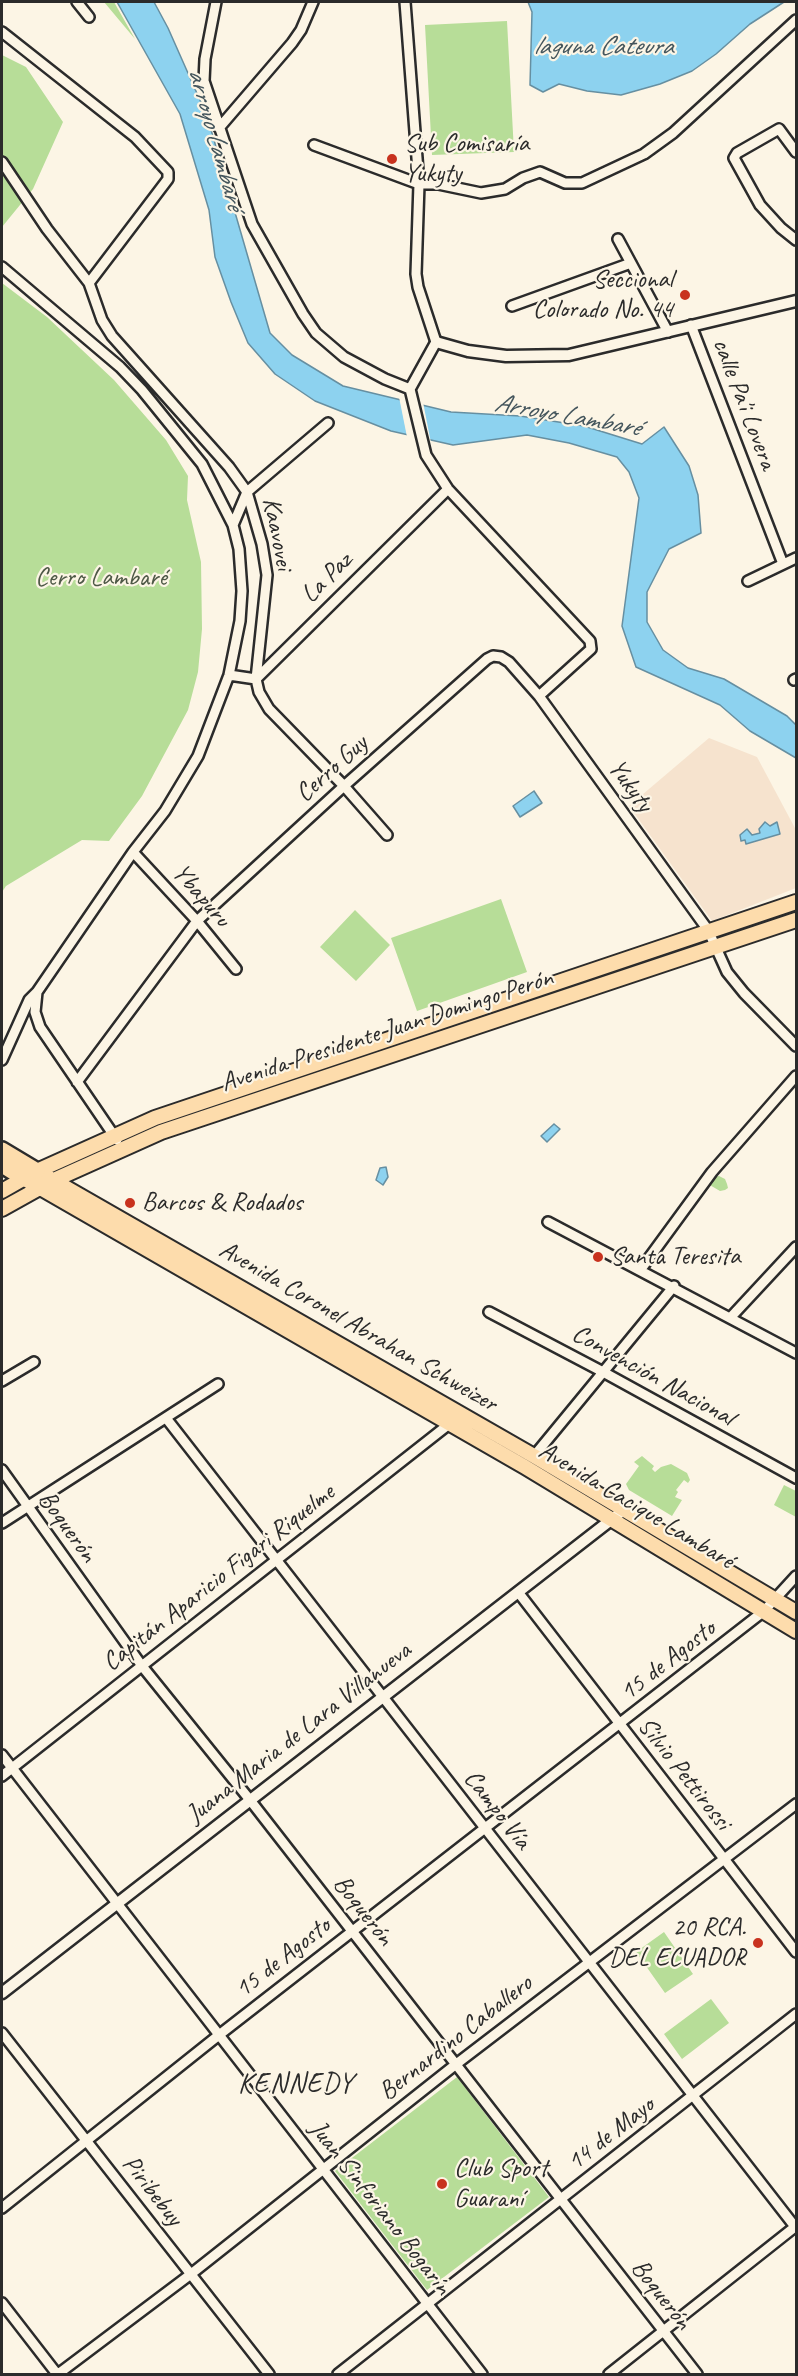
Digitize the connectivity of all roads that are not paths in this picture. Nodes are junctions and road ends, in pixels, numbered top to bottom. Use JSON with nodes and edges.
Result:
{"nodes":[{"id":1,"x":77,"y":2,"type":"edge"},
{"id":2,"x":216,"y":2,"type":"edge"},
{"id":3,"x":313,"y":2,"type":"edge"},
{"id":4,"x":405,"y":2,"type":"edge"},
{"id":5,"x":89,"y":17,"type":"dead end"},
{"id":6,"x":796,"y":20,"type":"edge"},
{"id":7,"x":2,"y":32,"type":"edge"},
{"id":8,"x":219,"y":128,"type":"junction"},
{"id":9,"x":314,"y":145,"type":"dead end"},
{"id":10,"x":796,"y":152,"type":"edge"},
{"id":11,"x":2,"y":162,"type":"edge"},
{"id":12,"x":419,"y":184,"type":"junction"},
{"id":13,"x":618,"y":239,"type":"dead end"},
{"id":14,"x":796,"y":240,"type":"edge"},
{"id":15,"x":631,"y":263,"type":"junction"},
{"id":16,"x":2,"y":267,"type":"edge"},
{"id":17,"x":89,"y":283,"type":"junction"},
{"id":18,"x":796,"y":301,"type":"edge"},
{"id":19,"x":512,"y":306,"type":"dead end"},
{"id":20,"x":692,"y":325,"type":"junction"},
{"id":21,"x":669,"y":332,"type":"junction"},
{"id":22,"x":436,"y":342,"type":"junction"},
{"id":23,"x":411,"y":392,"type":"junction"},
{"id":24,"x":328,"y":423,"type":"dead end"},
{"id":25,"x":448,"y":489,"type":"junction"},
{"id":26,"x":247,"y":492,"type":"junction"},
{"id":27,"x":234,"y":525,"type":"junction"},
{"id":28,"x":796,"y":558,"type":"edge"},
{"id":29,"x":783,"y":564,"type":"junction"},
{"id":30,"x":748,"y":581,"type":"dead end"},
{"id":31,"x":501,"y":657,"type":"joint"},
{"id":32,"x":229,"y":675,"type":"junction"},
{"id":33,"x":255,"y":679,"type":"junction"},
{"id":34,"x":539,"y":696,"type":"junction"},
{"id":35,"x":344,"y":786,"type":"junction"},
{"id":36,"x":387,"y":835,"type":"dead end"},
{"id":37,"x":133,"y":852,"type":"junction"},
{"id":38,"x":796,"y":902,"type":"edge"},
{"id":39,"x":796,"y":920,"type":"edge"},
{"id":40,"x":197,"y":921,"type":"junction"},
{"id":41,"x":708,"y":930,"type":"junction"},
{"id":42,"x":715,"y":947,"type":"junction"},
{"id":43,"x":236,"y":969,"type":"dead end"},
{"id":44,"x":37,"y":992,"type":"junction"},
{"id":45,"x":796,"y":1046,"type":"edge"},
{"id":46,"x":2,"y":1060,"type":"edge"},
{"id":47,"x":796,"y":1076,"type":"edge"},
{"id":48,"x":78,"y":1082,"type":"junction"},
{"id":49,"x":245,"y":1088,"type":"junction"},
{"id":50,"x":247,"y":1102,"type":"junction"},
{"id":51,"x":114,"y":1136,"type":"junction"},
{"id":52,"x":125,"y":1148,"type":"junction"},
{"id":53,"x":2,"y":1150,"type":"edge"},
{"id":54,"x":2,"y":1165,"type":"edge"},
{"id":55,"x":84,"y":1168,"type":"junction"},
{"id":56,"x":33,"y":1179,"type":"junction"},
{"id":57,"x":54,"y":1180,"type":"junction"},
{"id":58,"x":2,"y":1191,"type":"edge"},
{"id":59,"x":92,"y":1202,"type":"junction"},
{"id":60,"x":2,"y":1209,"type":"edge"},
{"id":61,"x":548,"y":1222,"type":"dead end"},
{"id":62,"x":796,"y":1247,"type":"edge"},
{"id":63,"x":641,"y":1269,"type":"junction"},
{"id":64,"x":674,"y":1286,"type":"junction"},
{"id":65,"x":489,"y":1312,"type":"dead end"},
{"id":66,"x":732,"y":1317,"type":"junction"},
{"id":67,"x":796,"y":1353,"type":"edge"},
{"id":68,"x":34,"y":1362,"type":"dead end"},
{"id":69,"x":604,"y":1372,"type":"junction"},
{"id":70,"x":2,"y":1381,"type":"edge"},
{"id":71,"x":218,"y":1384,"type":"dead end"},
{"id":72,"x":462,"y":1414,"type":"junction"},
{"id":73,"x":166,"y":1418,"type":"junction"},
{"id":74,"x":450,"y":1424,"type":"junction"},
{"id":75,"x":534,"y":1456,"type":"junction"},
{"id":76,"x":2,"y":1470,"type":"edge"},
{"id":77,"x":796,"y":1478,"type":"edge"},
{"id":78,"x":27,"y":1507,"type":"junction"},
{"id":79,"x":625,"y":1509,"type":"junction"},
{"id":80,"x":613,"y":1519,"type":"junction"},
{"id":81,"x":2,"y":1523,"type":"edge"},
{"id":82,"x":276,"y":1561,"type":"junction"},
{"id":83,"x":796,"y":1576,"type":"edge"},
{"id":84,"x":518,"y":1592,"type":"junction"},
{"id":85,"x":776,"y":1600,"type":"junction"},
{"id":86,"x":764,"y":1611,"type":"junction"},
{"id":87,"x":796,"y":1612,"type":"edge"},
{"id":88,"x":796,"y":1631,"type":"edge"},
{"id":89,"x":142,"y":1666,"type":"junction"},
{"id":90,"x":382,"y":1696,"type":"junction"},
{"id":91,"x":620,"y":1725,"type":"junction"},
{"id":92,"x":2,"y":1755,"type":"edge"},
{"id":93,"x":12,"y":1768,"type":"junction"},
{"id":94,"x":2,"y":1776,"type":"edge"},
{"id":95,"x":250,"y":1800,"type":"junction"},
{"id":96,"x":796,"y":1804,"type":"edge"},
{"id":97,"x":485,"y":1829,"type":"junction"},
{"id":98,"x":724,"y":1859,"type":"junction"},
{"id":99,"x":117,"y":1903,"type":"junction"},
{"id":100,"x":352,"y":1931,"type":"junction"},
{"id":101,"x":796,"y":1952,"type":"edge"},
{"id":102,"x":589,"y":1962,"type":"junction"},
{"id":103,"x":2,"y":1994,"type":"edge"},
{"id":104,"x":796,"y":2014,"type":"edge"},
{"id":105,"x":2,"y":2033,"type":"edge"},
{"id":106,"x":219,"y":2035,"type":"junction"},
{"id":107,"x":456,"y":2065,"type":"junction"},
{"id":108,"x":694,"y":2096,"type":"junction"},
{"id":109,"x":86,"y":2141,"type":"junction"},
{"id":110,"x":323,"y":2169,"type":"junction"},
{"id":111,"x":561,"y":2200,"type":"junction"},
{"id":112,"x":2,"y":2208,"type":"edge"},
{"id":113,"x":796,"y":2227,"type":"edge"},
{"id":114,"x":191,"y":2274,"type":"junction"},
{"id":115,"x":2,"y":2303,"type":"edge"},
{"id":116,"x":428,"y":2304,"type":"junction"},
{"id":117,"x":664,"y":2332,"type":"junction"},
{"id":118,"x":57,"y":2374,"type":"edge"},
{"id":119,"x":269,"y":2374,"type":"edge"},
{"id":120,"x":338,"y":2374,"type":"edge"},
{"id":121,"x":483,"y":2374,"type":"edge"},
{"id":122,"x":609,"y":2374,"type":"edge"},
{"id":123,"x":697,"y":2374,"type":"edge"}],
"edges":[{"from":1,"to":5,"type":"street"},
{"from":2,"to":8,"type":"street"},
{"from":3,"to":8,"type":"street"},
{"from":4,"to":12,"type":"street"},
{"from":6,"to":12,"type":"street"},
{"from":7,"to":17,"type":"street"},
{"from":8,"to":23,"type":"street"},
{"from":9,"to":12,"type":"street"},
{"from":10,"to":14,"type":"street"},
{"from":11,"to":17,"type":"street","name":"Kaavovei"},
{"from":12,"to":22,"type":"street"},
{"from":13,"to":15,"type":"street"},
{"from":15,"to":19,"type":"street"},
{"from":15,"to":21,"type":"street"},
{"from":16,"to":27,"type":"street"},
{"from":17,"to":26,"type":"street","name":"Kaavovei"},
{"from":18,"to":20,"type":"street"},
{"from":20,"to":21,"type":"street"},
{"from":20,"to":29,"type":"street","name":"calle Pa'i Lovera"},
{"from":21,"to":22,"type":"street"},
{"from":22,"to":23,"type":"street"},
{"from":23,"to":25,"type":"street"},
{"from":24,"to":26,"type":"street"},
{"from":25,"to":33,"type":"street","name":"La Paz"},
{"from":25,"to":34,"type":"street"},
{"from":26,"to":27,"type":"street"},
{"from":26,"to":33,"type":"street","name":"Kaavovei"},
{"from":27,"to":32,"type":"street"},
{"from":28,"to":29,"type":"street"},
{"from":29,"to":30,"type":"street"},
{"from":31,"to":34,"type":"street","name":"Yukyty"},
{"from":31,"to":35,"type":"street","name":"Cerro Guy"},
{"from":32,"to":33,"type":"street"},
{"from":32,"to":37,"type":"street"},
{"from":33,"to":35,"type":"street"},
{"from":34,"to":41,"type":"street","name":"Yukyty"},
{"from":35,"to":36,"type":"street"},
{"from":35,"to":40,"type":"street","name":"Cerro Guy"},
{"from":37,"to":40,"type":"street","name":"Ybapuru"},
{"from":37,"to":44,"type":"street"},
{"from":38,"to":41,"type":"main road","name":"Avenida Presidente Juan Domingo Perón"},
{"from":39,"to":42,"type":"main road","name":"Avenida Presidente Juan Domingo Perón"},
{"from":40,"to":43,"type":"street","name":"Ybapuru"},
{"from":40,"to":48,"type":"street","name":"Cerro Guy"},
{"from":41,"to":42,"type":"street","name":"Yukyty"},
{"from":41,"to":49,"type":"main road","name":"Avenida Presidente Juan Domingo Perón"},
{"from":42,"to":45,"type":"street","name":"Yukyty"},
{"from":42,"to":50,"type":"main road","name":"Avenida Presidente Juan Domingo Perón"},
{"from":44,"to":46,"type":"street"},
{"from":44,"to":48,"type":"street"},
{"from":47,"to":63,"type":"street"},
{"from":48,"to":51,"type":"street"},
{"from":49,"to":50,"type":"main road"},
{"from":49,"to":51,"type":"main road","name":"Avenida Presidente Juan Domingo Perón"},
{"from":50,"to":52,"type":"main road","name":"Avenida Presidente Juan Domingo Perón"},
{"from":51,"to":52,"type":"street"},
{"from":51,"to":56,"type":"main road","name":"Avenida Presidente Juan Domingo Perón"},
{"from":52,"to":55,"type":"main road","name":"Avenida Presidente Juan Domingo Perón"},
{"from":53,"to":56,"type":"highway","name":"Avenida Coronel Abrahan Schweizer"},
{"from":54,"to":56,"type":"highway","name":"Avenida Coronel Abrahan Schweizer"},
{"from":55,"to":57,"type":"main road","name":"Avenida Presidente Juan Domingo Perón"},
{"from":55,"to":59,"type":"main road"},
{"from":56,"to":57,"type":"main road","name":"Avenida Coronel Abrahan Schweizer"},
{"from":56,"to":58,"type":"main road","name":"Avenida Presidente Juan Domingo Perón"},
{"from":56,"to":60,"type":"main road","name":"Avenida Presidente Juan Domingo Perón"},
{"from":56,"to":74,"type":"main road","name":"Avenida Coronel Abrahan Schweizer"},
{"from":57,"to":59,"type":"main road","name":"Avenida Coronel Abrahan Schweizer"},
{"from":59,"to":72,"type":"main road","name":"Avenida Coronel Abrahan Schweizer"},
{"from":61,"to":63,"type":"street"},
{"from":62,"to":66,"type":"street"},
{"from":63,"to":64,"type":"street"},
{"from":64,"to":66,"type":"street"},
{"from":64,"to":69,"type":"street"},
{"from":65,"to":69,"type":"street","name":"Convención Nacional"},
{"from":66,"to":67,"type":"street"},
{"from":68,"to":70,"type":"street"},
{"from":69,"to":75,"type":"street"},
{"from":69,"to":77,"type":"street","name":"Convención Nacional"},
{"from":71,"to":73,"type":"street"},
{"from":72,"to":74,"type":"street","name":"Capitán Aparicio Figari Riquelme"},
{"from":72,"to":75,"type":"main road","name":"Avenida Coronel Abrahan Schweizer"},
{"from":73,"to":78,"type":"street"},
{"from":73,"to":82,"type":"street","name":"Campo Vía"},
{"from":74,"to":80,"type":"main road","name":"Avenida Cacique Lambaré"},
{"from":74,"to":82,"type":"street","name":"Capitán Aparicio Figari Riquelme"},
{"from":75,"to":79,"type":"main road","name":"Avenida Cacique Lambaré"},
{"from":76,"to":78,"type":"street","name":"Boquerón"},
{"from":78,"to":81,"type":"street"},
{"from":78,"to":89,"type":"street","name":"Boquerón"},
{"from":79,"to":80,"type":"street","name":"Juana Maria de Lara Villanueva"},
{"from":79,"to":85,"type":"main road","name":"Avenida Cacique Lambaré"},
{"from":80,"to":84,"type":"street","name":"Juana Maria de Lara Villanueva"},
{"from":80,"to":86,"type":"main road","name":"Avenida Cacique Lambaré"},
{"from":82,"to":89,"type":"street","name":"Capitán Aparicio Figari Riquelme"},
{"from":82,"to":90,"type":"street","name":"Campo Vía"},
{"from":83,"to":85,"type":"street","name":"15 de Agosto"},
{"from":84,"to":90,"type":"street","name":"Juana Maria de Lara Villanueva"},
{"from":84,"to":91,"type":"street","name":"Silvio Pettirossi"},
{"from":85,"to":86,"type":"street","name":"15 de Agosto"},
{"from":85,"to":87,"type":"main road","name":"Avenida Cacique Lambaré"},
{"from":86,"to":88,"type":"main road","name":"Avenida Cacique Lambaré"},
{"from":86,"to":91,"type":"street","name":"15 de Agosto"},
{"from":89,"to":93,"type":"street","name":"Capitán Aparicio Figari Riquelme"},
{"from":89,"to":95,"type":"street","name":"Boquerón"},
{"from":90,"to":95,"type":"street","name":"Juana Maria de Lara Villanueva"},
{"from":90,"to":97,"type":"street","name":"Campo Vía"},
{"from":91,"to":97,"type":"street","name":"15 de Agosto"},
{"from":91,"to":98,"type":"street","name":"Silvio Pettirossi"},
{"from":92,"to":93,"type":"street","name":"Juan Sinforiano Bogarín"},
{"from":93,"to":94,"type":"street","name":"Capitán Aparicio Figari Riquelme"},
{"from":93,"to":99,"type":"street","name":"Juan Sinforiano Bogarín"},
{"from":95,"to":99,"type":"street","name":"Juana Maria de Lara Villanueva"},
{"from":95,"to":100,"type":"street","name":"Boquerón"},
{"from":96,"to":98,"type":"street","name":"Bernardino Caballero"},
{"from":97,"to":100,"type":"street","name":"15 de Agosto"},
{"from":97,"to":102,"type":"street","name":"Campo Vía"},
{"from":98,"to":101,"type":"street","name":"Silvio Pettirossi"},
{"from":98,"to":102,"type":"street","name":"Bernardino Caballero"},
{"from":99,"to":103,"type":"street","name":"Juana Maria de Lara Villanueva"},
{"from":99,"to":106,"type":"street","name":"Juan Sinforiano Bogarín"},
{"from":100,"to":106,"type":"street","name":"15 de Agosto"},
{"from":100,"to":107,"type":"street","name":"Boquerón"},
{"from":102,"to":107,"type":"street","name":"Bernardino Caballero"},
{"from":102,"to":108,"type":"street","name":"Campo Vía"},
{"from":104,"to":108,"type":"street","name":"14 de Mayo"},
{"from":105,"to":109,"type":"street","name":"Piribebuy"},
{"from":106,"to":109,"type":"street","name":"15 de Agosto"},
{"from":106,"to":110,"type":"street","name":"Juan Sinforiano Bogarín"},
{"from":107,"to":110,"type":"street","name":"Bernardino Caballero"},
{"from":107,"to":111,"type":"street","name":"Boquerón"},
{"from":108,"to":111,"type":"street","name":"14 de Mayo"},
{"from":108,"to":113,"type":"street","name":"Campo Vía"},
{"from":109,"to":112,"type":"street","name":"15 de Agosto"},
{"from":109,"to":114,"type":"street","name":"Piribebuy"},
{"from":110,"to":114,"type":"street","name":"Bernardino Caballero"},
{"from":110,"to":116,"type":"street","name":"Juan Sinforiano Bogarín"},
{"from":111,"to":116,"type":"street","name":"14 de Mayo"},
{"from":111,"to":117,"type":"street","name":"Boquerón"},
{"from":113,"to":117,"type":"street"},
{"from":114,"to":118,"type":"street","name":"Bernardino Caballero"},
{"from":114,"to":119,"type":"street","name":"Piribebuy"},
{"from":115,"to":118,"type":"street"},
{"from":116,"to":120,"type":"street","name":"14 de Mayo"},
{"from":116,"to":121,"type":"street","name":"Juan Sinforiano Bogarín"},
{"from":117,"to":122,"type":"street"},
{"from":117,"to":123,"type":"street","name":"Boquerón"}]}
